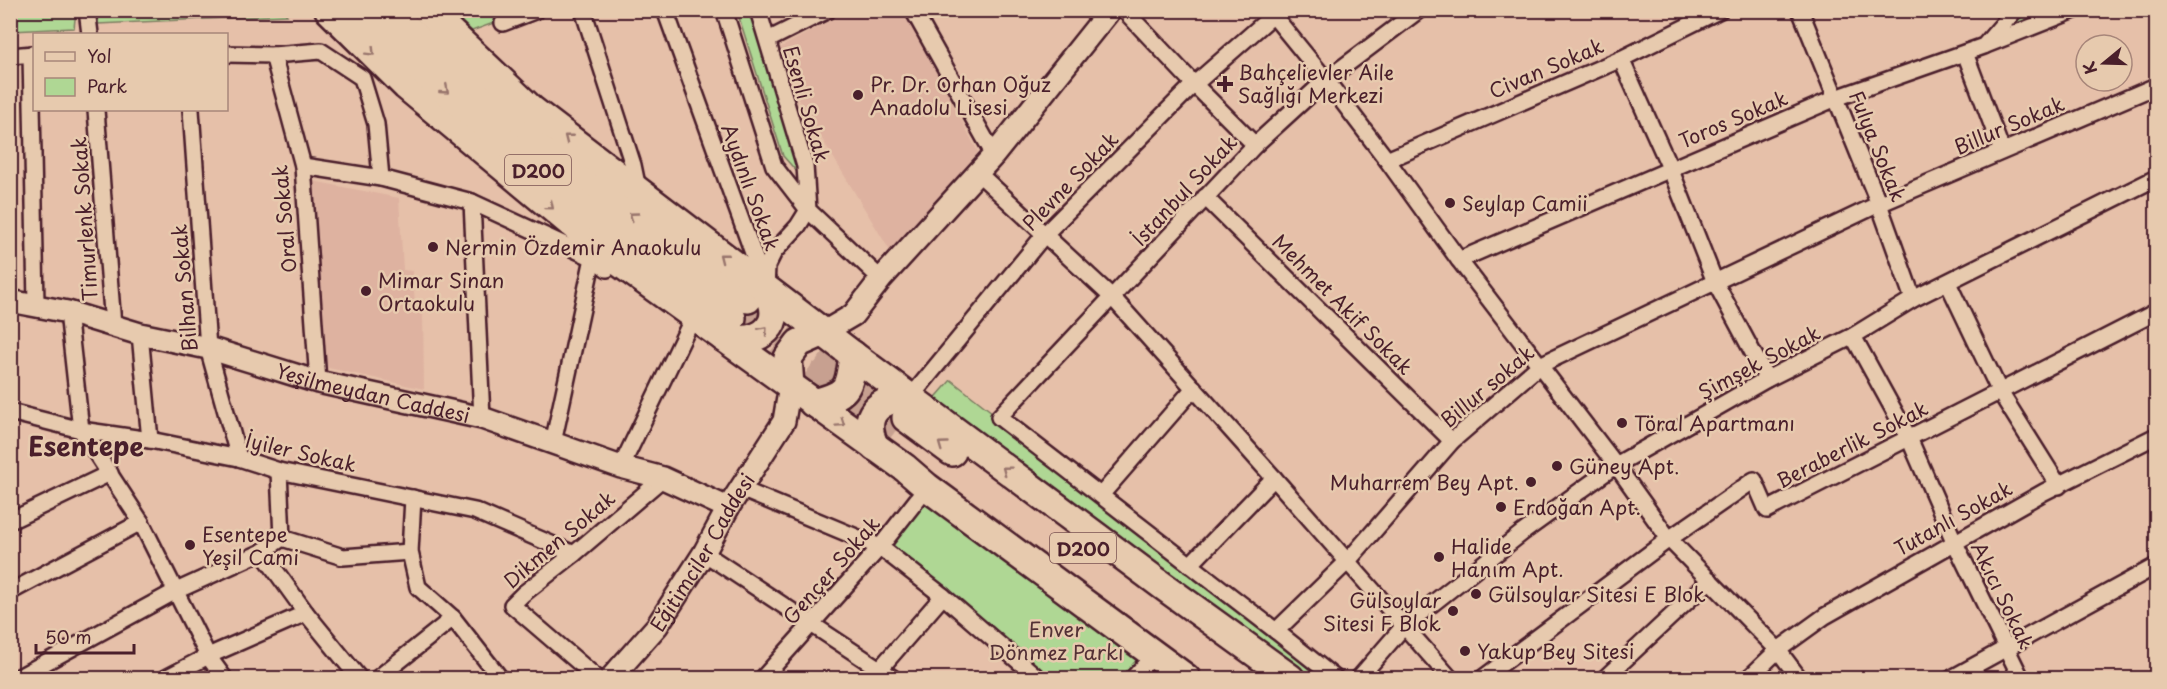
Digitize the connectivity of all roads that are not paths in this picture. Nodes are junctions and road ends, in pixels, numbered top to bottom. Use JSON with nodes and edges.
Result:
{"nodes":[{"id":1,"x":87,"y":10,"type":"edge"},
{"id":2,"x":329,"y":10,"type":"edge"},
{"id":3,"x":353,"y":10,"type":"edge"},
{"id":4,"x":387,"y":10,"type":"edge"},
{"id":5,"x":427,"y":10,"type":"edge"},
{"id":6,"x":537,"y":10,"type":"edge"},
{"id":7,"x":583,"y":10,"type":"edge"},
{"id":8,"x":665,"y":10,"type":"edge"},
{"id":9,"x":724,"y":10,"type":"edge"},
{"id":10,"x":758,"y":10,"type":"edge"},
{"id":11,"x":828,"y":10,"type":"edge"},
{"id":12,"x":913,"y":10,"type":"edge"},
{"id":13,"x":1110,"y":10,"type":"edge"},
{"id":14,"x":1125,"y":10,"type":"edge"},
{"id":15,"x":1419,"y":10,"type":"edge"},
{"id":16,"x":1720,"y":10,"type":"edge"},
{"id":17,"x":1800,"y":10,"type":"edge"},
{"id":18,"x":2015,"y":10,"type":"edge"},
{"id":19,"x":2075,"y":10,"type":"edge"},
{"id":20,"x":1274,"y":12,"type":"edge"},
{"id":21,"x":503,"y":23,"type":"dead end"},
{"id":22,"x":90,"y":33,"type":"edge"},
{"id":23,"x":768,"y":40,"type":"junction"},
{"id":24,"x":1984,"y":46,"type":"junction"},
{"id":25,"x":1965,"y":53,"type":"junction"},
{"id":26,"x":33,"y":54,"type":"edge"},
{"id":27,"x":228,"y":54,"type":"edge"},
{"id":28,"x":273,"y":55,"type":"junction"},
{"id":29,"x":10,"y":56,"type":"edge"},
{"id":30,"x":1621,"y":59,"type":"junction"},
{"id":31,"x":1326,"y":80,"type":"junction"},
{"id":32,"x":1194,"y":84,"type":"junction"},
{"id":33,"x":2157,"y":86,"type":"edge"},
{"id":34,"x":1836,"y":98,"type":"junction"},
{"id":35,"x":34,"y":111,"type":"edge"},
{"id":36,"x":96,"y":111,"type":"edge"},
{"id":37,"x":191,"y":111,"type":"edge"},
{"id":38,"x":1255,"y":145,"type":"junction"},
{"id":39,"x":2002,"y":150,"type":"junction"},
{"id":40,"x":994,"y":155,"type":"junction"},
{"id":41,"x":1387,"y":160,"type":"junction"},
{"id":42,"x":303,"y":166,"type":"junction"},
{"id":43,"x":1670,"y":168,"type":"junction"},
{"id":44,"x":977,"y":172,"type":"junction"},
{"id":45,"x":381,"y":178,"type":"junction"},
{"id":46,"x":2157,"y":178,"type":"edge"},
{"id":47,"x":638,"y":189,"type":"dead end"},
{"id":48,"x":1205,"y":197,"type":"junction"},
{"id":49,"x":472,"y":202,"type":"junction"},
{"id":50,"x":1878,"y":204,"type":"junction"},
{"id":51,"x":808,"y":210,"type":"junction"},
{"id":52,"x":1046,"y":234,"type":"junction"},
{"id":53,"x":593,"y":258,"type":"junction"},
{"id":54,"x":1460,"y":260,"type":"junction"},
{"id":55,"x":881,"y":279,"type":"junction"},
{"id":56,"x":1715,"y":282,"type":"junction"},
{"id":57,"x":1948,"y":283,"type":"junction"},
{"id":58,"x":1113,"y":298,"type":"junction"},
{"id":59,"x":1913,"y":299,"type":"junction"},
{"id":60,"x":10,"y":301,"type":"edge"},
{"id":61,"x":36,"y":304,"type":"junction"},
{"id":62,"x":742,"y":311,"type":"junction"},
{"id":63,"x":68,"y":312,"type":"junction"},
{"id":64,"x":2157,"y":312,"type":"edge"},
{"id":65,"x":854,"y":315,"type":"junction"},
{"id":66,"x":113,"y":325,"type":"junction"},
{"id":67,"x":688,"y":328,"type":"junction"},
{"id":68,"x":824,"y":332,"type":"junction"},
{"id":69,"x":140,"y":334,"type":"junction"},
{"id":70,"x":1853,"y":336,"type":"junction"},
{"id":71,"x":208,"y":348,"type":"junction"},
{"id":72,"x":853,"y":355,"type":"junction"},
{"id":73,"x":1540,"y":365,"type":"junction"},
{"id":74,"x":1767,"y":379,"type":"junction"},
{"id":75,"x":318,"y":382,"type":"junction"},
{"id":76,"x":790,"y":386,"type":"junction"},
{"id":77,"x":1194,"y":388,"type":"junction"},
{"id":78,"x":2000,"y":392,"type":"junction"},
{"id":79,"x":813,"y":403,"type":"junction"},
{"id":80,"x":10,"y":412,"type":"edge"},
{"id":81,"x":482,"y":418,"type":"junction"},
{"id":82,"x":784,"y":421,"type":"junction"},
{"id":83,"x":896,"y":425,"type":"junction"},
{"id":84,"x":81,"y":430,"type":"junction"},
{"id":85,"x":2157,"y":436,"type":"edge"},
{"id":86,"x":1909,"y":438,"type":"junction"},
{"id":87,"x":150,"y":440,"type":"junction"},
{"id":88,"x":1452,"y":441,"type":"junction"},
{"id":89,"x":553,"y":443,"type":"junction"},
{"id":90,"x":239,"y":458,"type":"junction"},
{"id":91,"x":1616,"y":465,"type":"junction"},
{"id":92,"x":621,"y":468,"type":"junction"},
{"id":93,"x":279,"y":471,"type":"junction"},
{"id":94,"x":110,"y":473,"type":"junction"},
{"id":95,"x":663,"y":478,"type":"junction"},
{"id":96,"x":1274,"y":478,"type":"junction"},
{"id":97,"x":2059,"y":486,"type":"junction"},
{"id":98,"x":927,"y":487,"type":"junction"},
{"id":99,"x":741,"y":489,"type":"junction"},
{"id":100,"x":1101,"y":495,"type":"junction"},
{"id":101,"x":413,"y":498,"type":"junction"},
{"id":102,"x":728,"y":508,"type":"junction"},
{"id":103,"x":11,"y":516,"type":"edge"},
{"id":104,"x":141,"y":522,"type":"junction"},
{"id":105,"x":282,"y":538,"type":"junction"},
{"id":106,"x":1669,"y":539,"type":"junction"},
{"id":107,"x":1954,"y":541,"type":"junction"},
{"id":108,"x":880,"y":547,"type":"junction"},
{"id":109,"x":262,"y":552,"type":"junction"},
{"id":110,"x":410,"y":552,"type":"junction"},
{"id":111,"x":704,"y":553,"type":"junction"},
{"id":112,"x":574,"y":554,"type":"junction"},
{"id":113,"x":1347,"y":562,"type":"junction"},
{"id":114,"x":1190,"y":565,"type":"junction"},
{"id":115,"x":2157,"y":566,"type":"edge"},
{"id":116,"x":1710,"y":580,"type":"junction"},
{"id":117,"x":176,"y":591,"type":"junction"},
{"id":118,"x":10,"y":592,"type":"edge"},
{"id":119,"x":943,"y":596,"type":"junction"},
{"id":120,"x":306,"y":613,"type":"junction"},
{"id":121,"x":453,"y":618,"type":"junction"},
{"id":122,"x":813,"y":624,"type":"junction"},
{"id":123,"x":1404,"y":626,"type":"junction"},
{"id":124,"x":1276,"y":631,"type":"junction"},
{"id":125,"x":2007,"y":649,"type":"junction"},
{"id":126,"x":1778,"y":650,"type":"junction"},
{"id":127,"x":1154,"y":655,"type":"junction"},
{"id":128,"x":208,"y":656,"type":"junction"},
{"id":129,"x":876,"y":674,"type":"edge"},
{"id":130,"x":619,"y":676,"type":"edge"},
{"id":131,"x":1035,"y":677,"type":"edge"},
{"id":132,"x":17,"y":678,"type":"edge"},
{"id":133,"x":166,"y":678,"type":"edge"},
{"id":134,"x":224,"y":678,"type":"edge"},
{"id":135,"x":359,"y":678,"type":"edge"},
{"id":136,"x":378,"y":678,"type":"edge"},
{"id":137,"x":500,"y":678,"type":"edge"},
{"id":138,"x":597,"y":678,"type":"edge"},
{"id":139,"x":764,"y":678,"type":"edge"},
{"id":140,"x":893,"y":678,"type":"edge"},
{"id":141,"x":1133,"y":678,"type":"edge"},
{"id":142,"x":1186,"y":678,"type":"edge"},
{"id":143,"x":1198,"y":678,"type":"edge"},
{"id":144,"x":1260,"y":678,"type":"edge"},
{"id":145,"x":1290,"y":678,"type":"edge"},
{"id":146,"x":1335,"y":678,"type":"edge"},
{"id":147,"x":1359,"y":678,"type":"edge"},
{"id":148,"x":1450,"y":678,"type":"edge"},
{"id":149,"x":1483,"y":678,"type":"edge"},
{"id":150,"x":1605,"y":678,"type":"edge"},
{"id":151,"x":1749,"y":678,"type":"edge"},
{"id":152,"x":1798,"y":678,"type":"edge"},
{"id":153,"x":1952,"y":678,"type":"edge"},
{"id":154,"x":2021,"y":678,"type":"edge"}],
"edges":[{"from":1,"to":22,"type":"street"},
{"from":2,"to":62,"type":"highway","one_way":true},
{"from":3,"to":62,"type":"highway","number":"D200","one_way":true},
{"from":62,"to":4,"type":"highway","number":"D200","one_way":true},
{"from":62,"to":5,"type":"highway","one_way":true},
{"from":6,"to":21,"type":"street"},
{"from":7,"to":47,"type":"street"},
{"from":8,"to":62,"type":"street","name":"Aydınlı Sokak"},
{"from":9,"to":51,"type":"street"},
{"from":10,"to":23,"type":"street","name":"Esenli Sokak"},
{"from":11,"to":23,"type":"street"},
{"from":12,"to":40,"type":"street"},
{"from":13,"to":40,"type":"street"},
{"from":14,"to":32,"type":"street"},
{"from":15,"to":31,"type":"street","name":"İstanbul Sokak"},
{"from":16,"to":30,"type":"street","name":"Civan Sokak"},
{"from":17,"to":34,"type":"street","name":"Fulya Sokak"},
{"from":18,"to":24,"type":"street","name":"Toros Sokak"},
{"from":19,"to":24,"type":"street"},
{"from":20,"to":31,"type":"street"},
{"from":20,"to":32,"type":"street","name":"Plevne Sokak"},
{"from":23,"to":51,"type":"street","name":"Esenli Sokak"},
{"from":24,"to":25,"type":"street","name":"Toros Sokak"},
{"from":25,"to":34,"type":"street","name":"Toros Sokak"},
{"from":25,"to":39,"type":"street"},
{"from":26,"to":29,"type":"street"},
{"from":27,"to":28,"type":"street"},
{"from":28,"to":42,"type":"street","name":"Oral Sokak"},
{"from":28,"to":45,"type":"street"},
{"from":30,"to":41,"type":"street","name":"Civan Sokak"},
{"from":30,"to":43,"type":"street"},
{"from":31,"to":38,"type":"street","name":"İstanbul Sokak"},
{"from":31,"to":41,"type":"street"},
{"from":32,"to":38,"type":"street"},
{"from":32,"to":52,"type":"street","name":"Plevne Sokak"},
{"from":33,"to":39,"type":"street","name":"Billur Sokak"},
{"from":34,"to":43,"type":"street","name":"Toros Sokak"},
{"from":34,"to":50,"type":"street","name":"Fulya Sokak"},
{"from":35,"to":61,"type":"street"},
{"from":36,"to":66,"type":"street","name":"Timurlenk Sokak"},
{"from":37,"to":71,"type":"street","name":"Bilhan Sokak"},
{"from":38,"to":48,"type":"street","name":"İstanbul Sokak"},
{"from":39,"to":50,"type":"street","name":"Billur Sokak"},
{"from":40,"to":44,"type":"street"},
{"from":41,"to":54,"type":"street"},
{"from":42,"to":45,"type":"street"},
{"from":42,"to":75,"type":"street","name":"Oral Sokak"},
{"from":43,"to":54,"type":"street","name":"Toros Sokak"},
{"from":43,"to":56,"type":"street"},
{"from":44,"to":52,"type":"street"},
{"from":44,"to":55,"type":"street"},
{"from":45,"to":49,"type":"street"},
{"from":46,"to":57,"type":"street","name":"Şimşek Sokak"},
{"from":48,"to":58,"type":"street","name":"İstanbul Sokak"},
{"from":48,"to":88,"type":"street","name":"Mehmet Akif Sokak"},
{"from":49,"to":53,"type":"street"},
{"from":49,"to":81,"type":"street"},
{"from":50,"to":56,"type":"street","name":"Billur sokak"},
{"from":50,"to":59,"type":"street","name":"Fulya Sokak"},
{"from":51,"to":55,"type":"street"},
{"from":51,"to":62,"type":"street","name":"Aydınlı Sokak"},
{"from":52,"to":58,"type":"street"},
{"from":52,"to":83,"type":"street","name":"Plevne Sokak"},
{"from":53,"to":67,"type":"street"},
{"from":53,"to":89,"type":"street"},
{"from":54,"to":73,"type":"street"},
{"from":55,"to":65,"type":"street"},
{"from":56,"to":73,"type":"street","name":"Billur sokak"},
{"from":56,"to":74,"type":"street"},
{"from":57,"to":59,"type":"street","name":"Şimşek Sokak"},
{"from":57,"to":78,"type":"street"},
{"from":58,"to":77,"type":"street"},
{"from":58,"to":100,"type":"street","name":"İstanbul Sokak"},
{"from":59,"to":70,"type":"street","name":"Şimşek Sokak"},
{"from":60,"to":61,"type":"street","name":"Yeşilmeydan Caddesi"},
{"from":61,"to":63,"type":"street","name":"Yeşilmeydan Caddesi"},
{"from":62,"to":68,"type":"highway"},
{"from":62,"to":76,"type":"highway","one_way":true},
{"from":63,"to":66,"type":"street","name":"Yeşilmeydan Caddesi"},
{"from":63,"to":84,"type":"street"},
{"from":64,"to":78,"type":"street","name":"Beraberlik Sokak"},
{"from":65,"to":68,"type":"street"},
{"from":65,"to":72,"type":"street"},
{"from":66,"to":69,"type":"street","name":"Yeşilmeydan Caddesi"},
{"from":67,"to":76,"type":"street"},
{"from":67,"to":92,"type":"street"},
{"from":68,"to":72,"type":"highway"},
{"from":68,"to":76,"type":"highway"},
{"from":69,"to":71,"type":"street","name":"Yeşilmeydan Caddesi"},
{"from":69,"to":87,"type":"street"},
{"from":70,"to":74,"type":"street","name":"Şimşek Sokak"},
{"from":70,"to":86,"type":"street","name":"Akıcı Sokak"},
{"from":71,"to":75,"type":"street","name":"Yeşilmeydan Caddesi"},
{"from":71,"to":90,"type":"street","name":"Bilhan Sokak"},
{"from":72,"to":79,"type":"highway"},
{"from":72,"to":83,"type":"highway"},
{"from":73,"to":88,"type":"street","name":"Billur sokak"},
{"from":73,"to":91,"type":"street"},
{"from":74,"to":91,"type":"street","name":"Şimşek Sokak"},
{"from":75,"to":81,"type":"street","name":"Yeşilmeydan Caddesi"},
{"from":76,"to":79,"type":"highway"},
{"from":76,"to":82,"type":"street","name":"Eğitimciler Caddesi"},
{"from":77,"to":96,"type":"street"},
{"from":77,"to":100,"type":"street"},
{"from":78,"to":86,"type":"street","name":"Beraberlik Sokak"},
{"from":78,"to":97,"type":"street"},
{"from":79,"to":82,"type":"street","name":"Eğitimciler Caddesi"},
{"from":79,"to":83,"type":"highway","one_way":true},
{"from":80,"to":84,"type":"street","name":"İyiler Sokak"},
{"from":81,"to":89,"type":"street","name":"Yeşilmeydan Caddesi"},
{"from":82,"to":99,"type":"street","name":"Eğitimciler Caddesi"},
{"from":83,"to":98,"type":"highway"},
{"from":83,"to":143,"type":"highway","number":"D200"},
{"from":144,"to":83,"type":"highway","number":"D200","one_way":true},
{"from":145,"to":83,"type":"highway","one_way":true},
{"from":84,"to":87,"type":"street","name":"İyiler Sokak"},
{"from":84,"to":94,"type":"street"},
{"from":85,"to":97,"type":"street","name":"Tutanlı Sokak"},
{"from":86,"to":106,"type":"street","name":"Beraberlik Sokak"},
{"from":86,"to":107,"type":"street","name":"Akıcı Sokak"},
{"from":87,"to":90,"type":"street","name":"İyiler Sokak"},
{"from":88,"to":113,"type":"street","name":"Billur sokak"},
{"from":89,"to":92,"type":"street","name":"Yeşilmeydan Caddesi"},
{"from":90,"to":93,"type":"street","name":"İyiler Sokak"},
{"from":91,"to":106,"type":"street"},
{"from":91,"to":123,"type":"street","name":"Şimşek Sokak"},
{"from":92,"to":95,"type":"street","name":"Yeşilmeydan Caddesi"},
{"from":93,"to":101,"type":"street","name":"İyiler Sokak"},
{"from":93,"to":105,"type":"street"},
{"from":94,"to":103,"type":"street"},
{"from":94,"to":104,"type":"street"},
{"from":95,"to":102,"type":"street","name":"Yeşilmeydan Caddesi"},
{"from":95,"to":112,"type":"street","name":"Dikmen Sokak"},
{"from":96,"to":113,"type":"street"},
{"from":96,"to":114,"type":"street"},
{"from":97,"to":107,"type":"street","name":"Tutanlı Sokak"},
{"from":98,"to":108,"type":"street","name":"Gençer Sokak"},
{"from":98,"to":127,"type":"highway"},
{"from":99,"to":102,"type":"street","name":"Eğitimciler Caddesi"},
{"from":99,"to":108,"type":"street"},
{"from":100,"to":114,"type":"street"},
{"from":101,"to":110,"type":"street"},
{"from":101,"to":112,"type":"street","name":"İyiler Sokak"},
{"from":102,"to":111,"type":"street","name":"Eğitimciler Caddesi"},
{"from":104,"to":117,"type":"street"},
{"from":104,"to":118,"type":"street"},
{"from":105,"to":109,"type":"street"},
{"from":105,"to":110,"type":"street"},
{"from":106,"to":116,"type":"street"},
{"from":106,"to":149,"type":"street","name":"Beraberlik Sokak"},
{"from":107,"to":125,"type":"street","name":"Akıcı Sokak"},
{"from":107,"to":126,"type":"street","name":"Tutanlı Sokak"},
{"from":108,"to":119,"type":"street"},
{"from":108,"to":122,"type":"street","name":"Gençer Sokak"},
{"from":109,"to":117,"type":"street"},
{"from":109,"to":120,"type":"street"},
{"from":110,"to":121,"type":"street"},
{"from":111,"to":122,"type":"street"},
{"from":111,"to":130,"type":"street","name":"Eğitimciler Caddesi"},
{"from":112,"to":138,"type":"street","name":"Dikmen Sokak"},
{"from":113,"to":123,"type":"street"},
{"from":113,"to":124,"type":"street","name":"Billur sokak"},
{"from":114,"to":124,"type":"street"},
{"from":115,"to":125,"type":"street"},
{"from":116,"to":126,"type":"street"},
{"from":116,"to":150,"type":"street"},
{"from":117,"to":128,"type":"street"},
{"from":117,"to":132,"type":"street"},
{"from":119,"to":129,"type":"street"},
{"from":119,"to":131,"type":"street"},
{"from":120,"to":128,"type":"street"},
{"from":120,"to":135,"type":"street"},
{"from":121,"to":136,"type":"street"},
{"from":121,"to":137,"type":"street"},
{"from":122,"to":129,"type":"street"},
{"from":122,"to":139,"type":"street","name":"Gençer Sokak"},
{"from":123,"to":147,"type":"street","name":"Şimşek Sokak"},
{"from":123,"to":148,"type":"street"},
{"from":124,"to":146,"type":"street"},
{"from":125,"to":153,"type":"street"},
{"from":125,"to":154,"type":"street","name":"Akıcı Sokak"},
{"from":126,"to":151,"type":"street","name":"Tutanlı Sokak"},
{"from":126,"to":152,"type":"street"},
{"from":127,"to":141,"type":"street"},
{"from":127,"to":142,"type":"highway"},
{"from":128,"to":133,"type":"street"},
{"from":128,"to":134,"type":"street"},
{"from":129,"to":140,"type":"street"}]}
